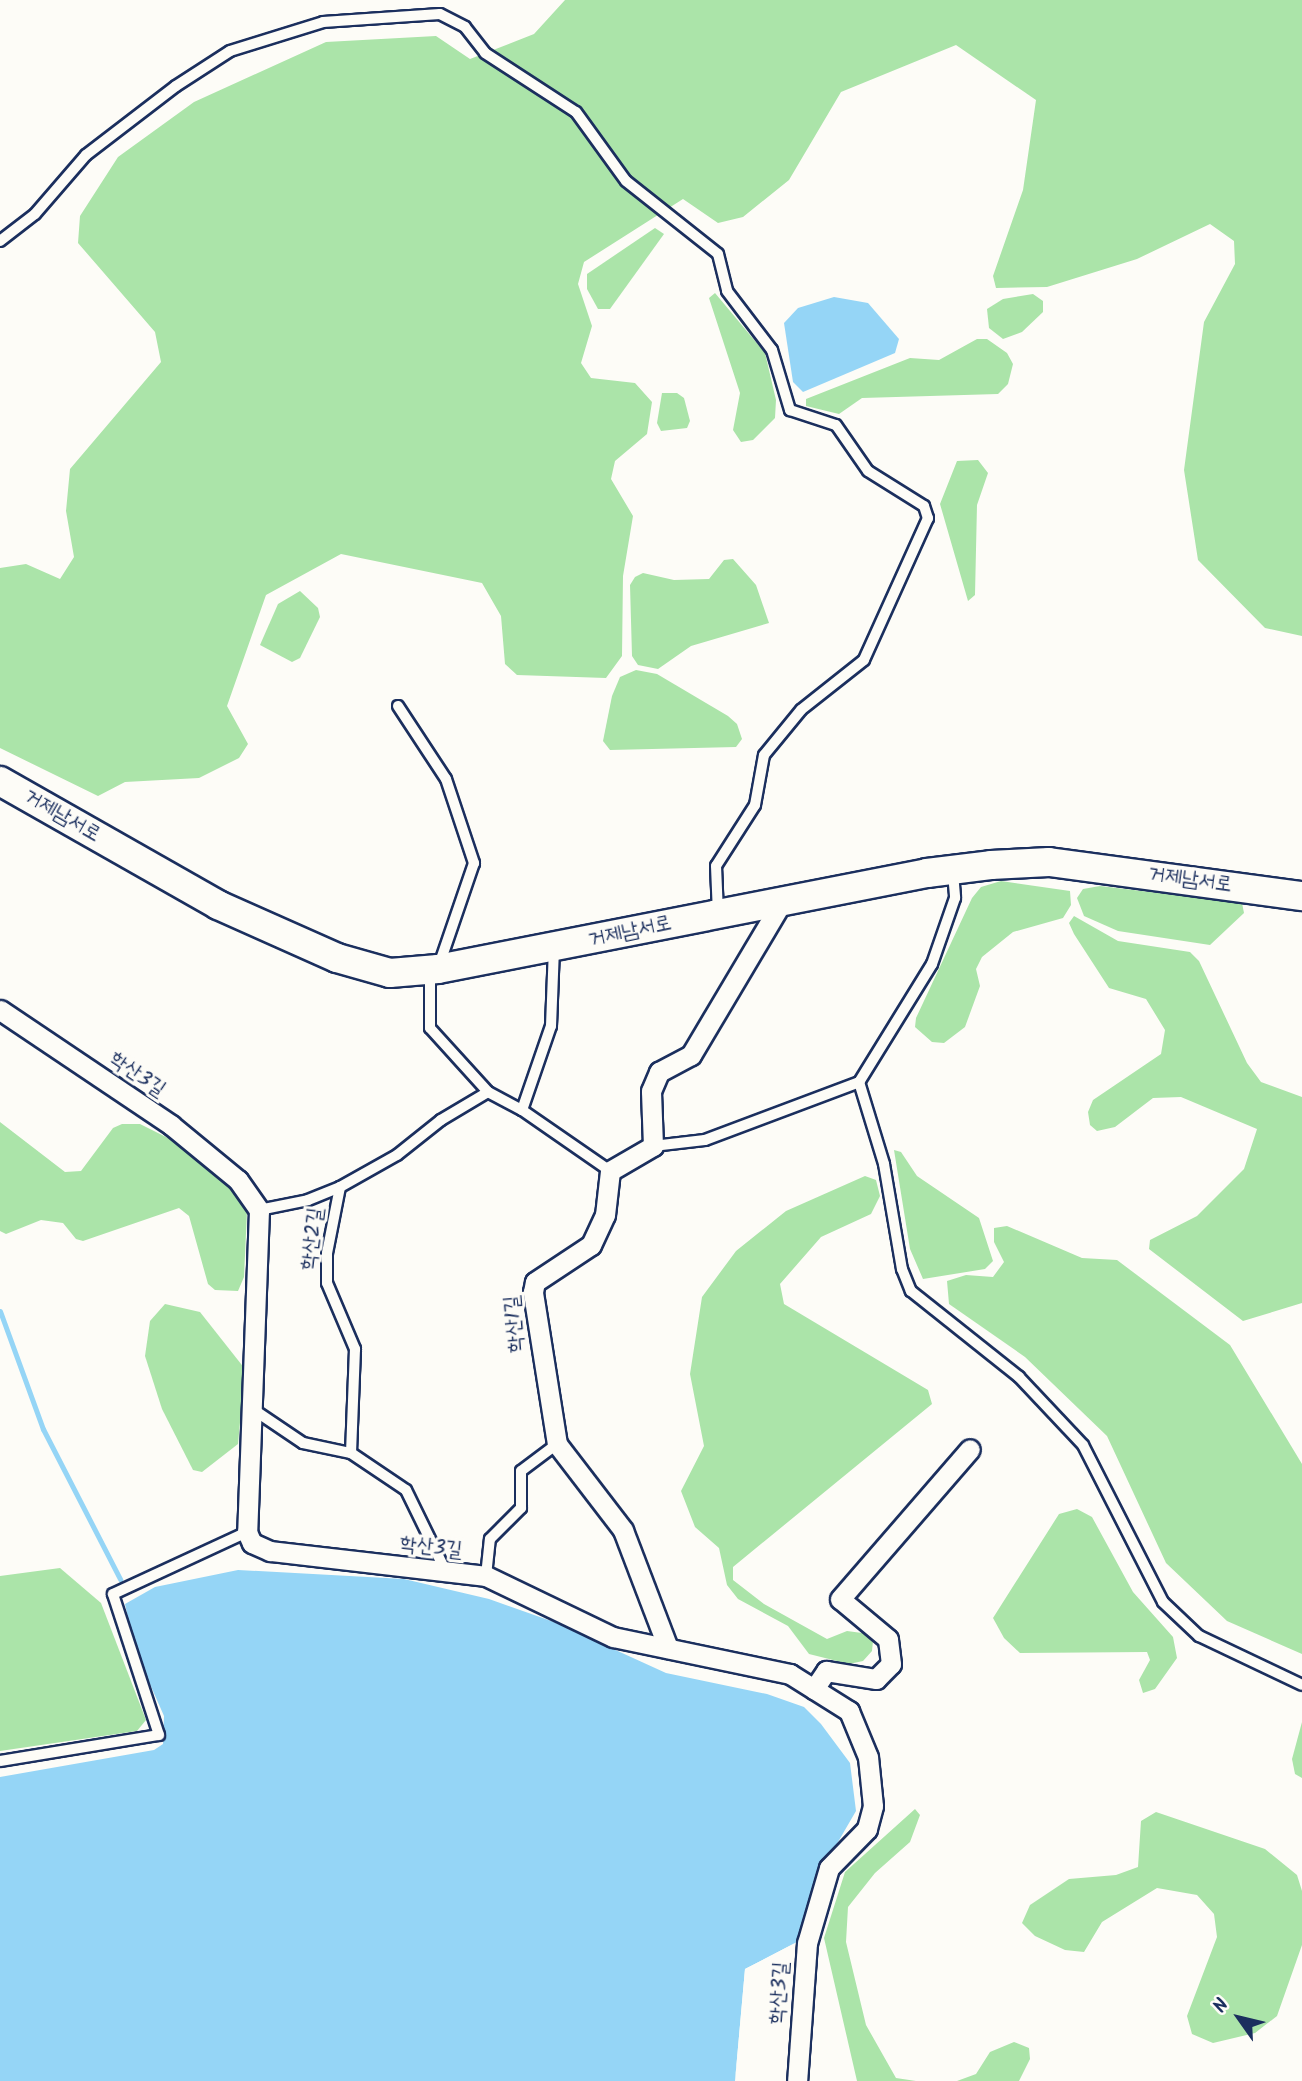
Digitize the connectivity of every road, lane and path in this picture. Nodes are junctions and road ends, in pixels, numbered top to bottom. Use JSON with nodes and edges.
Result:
{"nodes":[{"id":1,"x":0,"y":241,"type":"edge"},
{"id":2,"x":398,"y":706,"type":"dead end"},
{"id":3,"x":0,"y":781,"type":"edge"},
{"id":4,"x":953,"y":869,"type":"junction"},
{"id":5,"x":1302,"y":897,"type":"edge"},
{"id":6,"x":783,"y":900,"type":"junction"},
{"id":7,"x":718,"y":914,"type":"junction"},
{"id":8,"x":554,"y":948,"type":"junction"},
{"id":9,"x":434,"y":969,"type":"junction"},
{"id":10,"x":0,"y":1010,"type":"edge"},
{"id":11,"x":859,"y":1082,"type":"junction"},
{"id":12,"x":488,"y":1092,"type":"junction"},
{"id":13,"x":522,"y":1110,"type":"junction"},
{"id":14,"x":653,"y":1146,"type":"junction"},
{"id":15,"x":610,"y":1171,"type":"junction"},
{"id":16,"x":340,"y":1187,"type":"junction"},
{"id":17,"x":259,"y":1210,"type":"junction"},
{"id":18,"x":254,"y":1410,"type":"junction"},
{"id":19,"x":557,"y":1444,"type":"junction"},
{"id":20,"x":970,"y":1449,"type":"dead end"},
{"id":21,"x":351,"y":1452,"type":"junction"},
{"id":22,"x":247,"y":1532,"type":"junction"},
{"id":23,"x":446,"y":1572,"type":"junction"},
{"id":24,"x":486,"y":1576,"type":"junction"},
{"id":25,"x":668,"y":1648,"type":"junction"},
{"id":26,"x":1302,"y":1685,"type":"edge"},
{"id":27,"x":814,"y":1689,"type":"junction"},
{"id":28,"x":0,"y":1761,"type":"edge"},
{"id":29,"x":797,"y":2081,"type":"edge"}],
"edges":[{"from":1,"to":7,"type":"lane"},
{"from":2,"to":9,"type":"lane"},
{"from":3,"to":9,"type":"main road","name":"거제남서로"},
{"from":4,"to":5,"type":"main road","name":"거제남서로"},
{"from":4,"to":6,"type":"main road","name":"거제남서로"},
{"from":4,"to":11,"type":"lane"},
{"from":6,"to":7,"type":"main road","name":"거제남서로"},
{"from":6,"to":14,"type":"street"},
{"from":7,"to":8,"type":"main road","name":"거제남서로"},
{"from":8,"to":9,"type":"main road","name":"거제남서로"},
{"from":8,"to":13,"type":"lane"},
{"from":9,"to":12,"type":"lane"},
{"from":10,"to":17,"type":"street","name":"학산3길"},
{"from":11,"to":14,"type":"lane"},
{"from":11,"to":26,"type":"lane"},
{"from":12,"to":13,"type":"lane"},
{"from":12,"to":16,"type":"lane","name":"학산2길"},
{"from":13,"to":15,"type":"lane"},
{"from":14,"to":15,"type":"street"},
{"from":15,"to":19,"type":"street","name":"학산1길"},
{"from":16,"to":17,"type":"lane"},
{"from":16,"to":21,"type":"lane","name":"학산2길"},
{"from":17,"to":18,"type":"street"},
{"from":18,"to":21,"type":"lane"},
{"from":18,"to":22,"type":"street"},
{"from":19,"to":24,"type":"lane"},
{"from":19,"to":25,"type":"street"},
{"from":20,"to":27,"type":"street"},
{"from":21,"to":23,"type":"lane"},
{"from":22,"to":23,"type":"street","name":"학산3길"},
{"from":22,"to":28,"type":"lane"},
{"from":23,"to":24,"type":"street","name":"학산3길"},
{"from":24,"to":25,"type":"street","name":"학산3길"},
{"from":25,"to":27,"type":"street","name":"학산3길"},
{"from":27,"to":29,"type":"street","name":"학산3길"}]}
